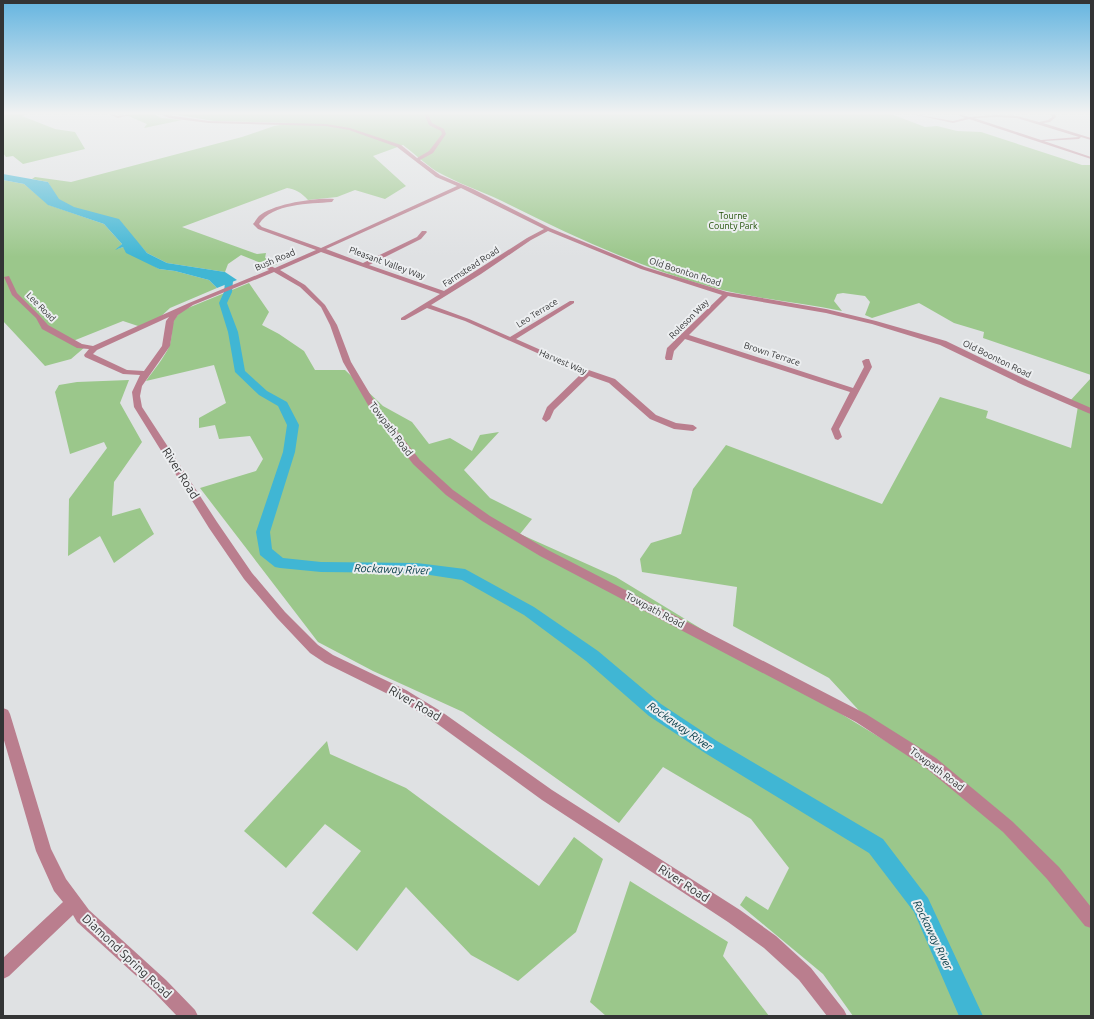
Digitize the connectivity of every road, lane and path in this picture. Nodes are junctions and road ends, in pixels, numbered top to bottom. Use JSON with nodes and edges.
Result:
{"nodes":[{"id":1,"x":419,"y":162,"type":"edge"},
{"id":2,"x":461,"y":186,"type":"junction"},
{"id":3,"x":332,"y":200,"type":"dead end"},
{"id":4,"x":548,"y":229,"type":"junction"},
{"id":5,"x":424,"y":232,"type":"dead end"},
{"id":6,"x":322,"y":250,"type":"junction"},
{"id":7,"x":261,"y":264,"type":"dead end"},
{"id":8,"x":365,"y":264,"type":"junction"},
{"id":9,"x":274,"y":271,"type":"junction"},
{"id":10,"x":7,"y":277,"type":"dead end"},
{"id":11,"x":446,"y":294,"type":"junction"},
{"id":12,"x":726,"y":294,"type":"junction"},
{"id":13,"x":572,"y":302,"type":"dead end"},
{"id":14,"x":426,"y":305,"type":"junction"},
{"id":15,"x":182,"y":308,"type":"junction"},
{"id":16,"x":403,"y":319,"type":"dead end"},
{"id":17,"x":683,"y":336,"type":"junction"},
{"id":18,"x":512,"y":339,"type":"junction"},
{"id":19,"x":94,"y":348,"type":"junction"},
{"id":20,"x":669,"y":358,"type":"dead end"},
{"id":21,"x":866,"y":361,"type":"dead end"},
{"id":22,"x":587,"y":372,"type":"junction"},
{"id":23,"x":146,"y":373,"type":"junction"},
{"id":24,"x":855,"y":392,"type":"junction"},
{"id":25,"x":1091,"y":411,"type":"edge"},
{"id":26,"x":546,"y":419,"type":"dead end"},
{"id":27,"x":693,"y":428,"type":"dead end"},
{"id":28,"x":838,"y":437,"type":"dead end"},
{"id":29,"x":3,"y":714,"type":"edge"},
{"id":30,"x":74,"y":903,"type":"junction"},
{"id":31,"x":1091,"y":920,"type":"edge"},
{"id":32,"x":3,"y":970,"type":"edge"},
{"id":33,"x":189,"y":1016,"type":"edge"},
{"id":34,"x":838,"y":1016,"type":"edge"}],
"edges":[{"from":1,"to":2,"type":"street","name":"Old Boonton Road"},
{"from":2,"to":4,"type":"street","name":"Old Boonton Road"},
{"from":2,"to":6,"type":"street","name":"Bush Road"},
{"from":3,"to":6,"type":"street","name":"Pleasant Valley Way"},
{"from":4,"to":11,"type":"street","name":"Farmstead Road"},
{"from":4,"to":12,"type":"street","name":"Old Boonton Road"},
{"from":5,"to":8,"type":"street"},
{"from":6,"to":8,"type":"street","name":"Pleasant Valley Way"},
{"from":6,"to":9,"type":"street","name":"Bush Road"},
{"from":7,"to":9,"type":"street","name":"Towpath Road"},
{"from":8,"to":11,"type":"street","name":"Pleasant Valley Way"},
{"from":9,"to":15,"type":"street","name":"Bush Road"},
{"from":9,"to":31,"type":"street","name":"Towpath Road"},
{"from":10,"to":19,"type":"street","name":"Lee Road"},
{"from":11,"to":14,"type":"street","name":"Farmstead Road"},
{"from":12,"to":17,"type":"street","name":"Roleson Way"},
{"from":12,"to":25,"type":"street","name":"Old Boonton Road"},
{"from":13,"to":18,"type":"street","name":"Leo Terrace"},
{"from":14,"to":16,"type":"street","name":"Farmstead Road"},
{"from":14,"to":18,"type":"street","name":"Harvest Way"},
{"from":15,"to":19,"type":"street","name":"Bush Road"},
{"from":15,"to":23,"type":"street","name":"River Road"},
{"from":17,"to":20,"type":"street","name":"Roleson Way"},
{"from":17,"to":24,"type":"street","name":"Brown Terrace"},
{"from":18,"to":22,"type":"street","name":"Harvest Way"},
{"from":19,"to":23,"type":"street"},
{"from":21,"to":24,"type":"street"},
{"from":22,"to":26,"type":"street"},
{"from":22,"to":27,"type":"street","name":"Harvest Way"},
{"from":23,"to":34,"type":"street","name":"River Road"},
{"from":24,"to":28,"type":"street"},
{"from":29,"to":30,"type":"street","name":"Diamond Spring Road"},
{"from":30,"to":32,"type":"street"},
{"from":30,"to":33,"type":"street","name":"Diamond Spring Road"}]}
